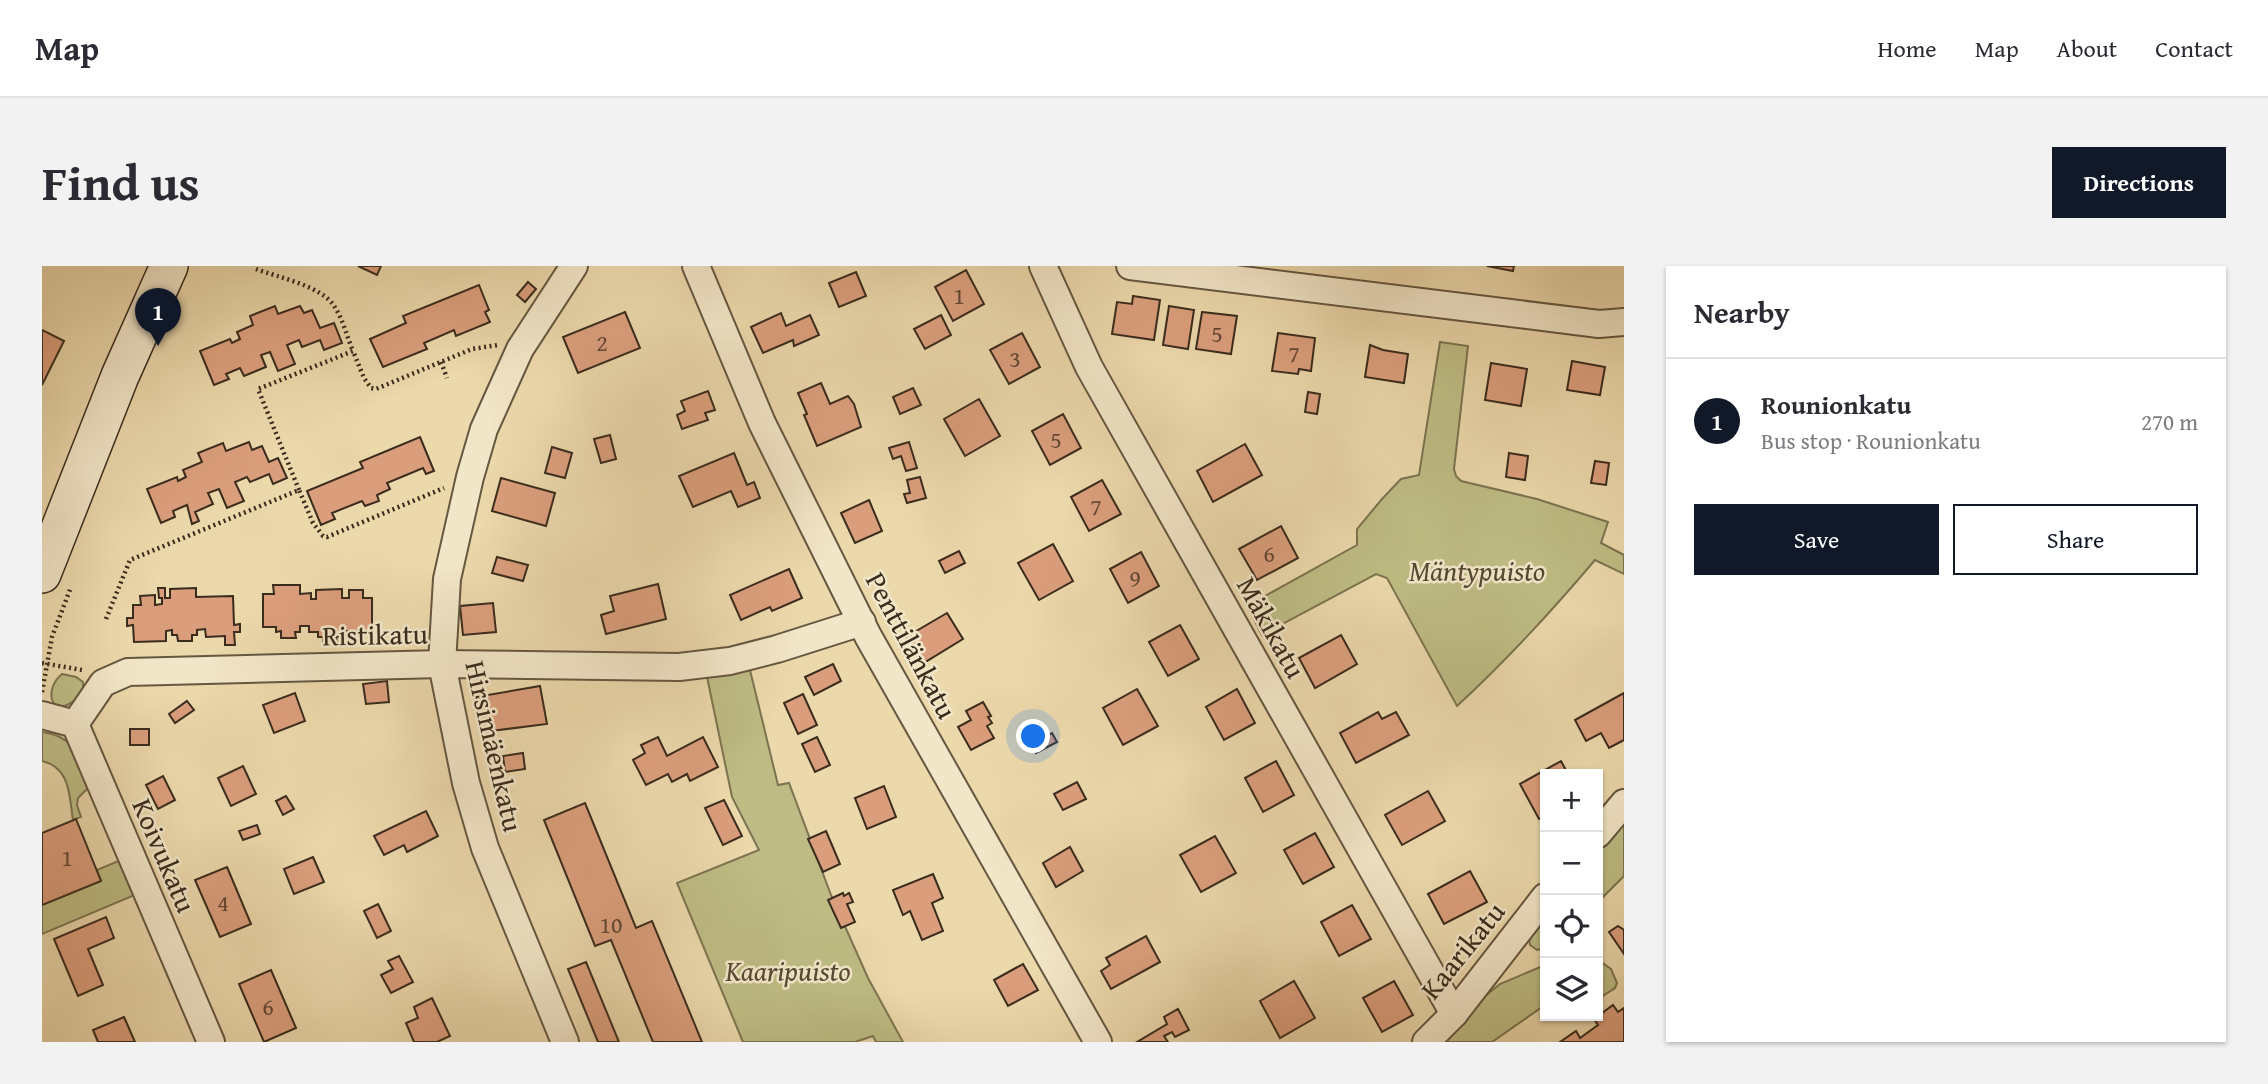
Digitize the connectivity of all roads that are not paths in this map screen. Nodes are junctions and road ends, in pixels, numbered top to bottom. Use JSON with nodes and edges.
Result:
{"nodes":[{"id":1,"x":169,"y":266,"type":"edge"},
{"id":2,"x":574,"y":266,"type":"edge"},
{"id":3,"x":696,"y":266,"type":"edge"},
{"id":4,"x":1043,"y":266,"type":"edge"},
{"id":5,"x":1130,"y":266,"type":"edge"},
{"id":6,"x":1624,"y":322,"type":"edge"},
{"id":7,"x":42,"y":574,"type":"edge"},
{"id":8,"x":862,"y":622,"type":"junction"},
{"id":9,"x":442,"y":664,"type":"junction"},
{"id":10,"x":42,"y":715,"type":"edge"},
{"id":11,"x":75,"y":724,"type":"junction"},
{"id":12,"x":1624,"y":803,"type":"edge"},
{"id":13,"x":1600,"y":832,"type":"edge"},
{"id":14,"x":1540,"y":903,"type":"edge"},
{"id":15,"x":1454,"y":1014,"type":"junction"},
{"id":16,"x":211,"y":1042,"type":"edge"},
{"id":17,"x":565,"y":1042,"type":"edge"},
{"id":18,"x":1098,"y":1042,"type":"edge"},
{"id":19,"x":1426,"y":1042,"type":"edge"}],
"edges":[{"from":1,"to":7,"type":"main road"},
{"from":2,"to":9,"type":"street","name":"Hirsimäenkatu"},
{"from":3,"to":8,"type":"street","name":"Penttilänkatu"},
{"from":4,"to":15,"type":"street","name":"Mäkikatu"},
{"from":5,"to":6,"type":"street"},
{"from":8,"to":9,"type":"street","name":"Ristikatu"},
{"from":8,"to":18,"type":"street","name":"Penttilänkatu"},
{"from":9,"to":11,"type":"street","name":"Ristikatu"},
{"from":9,"to":17,"type":"street","name":"Hirsimäenkatu"},
{"from":10,"to":11,"type":"street"},
{"from":11,"to":16,"type":"street","name":"Koivukatu"},
{"from":12,"to":13,"type":"street"},
{"from":14,"to":15,"type":"street","name":"Kaarikatu"},
{"from":15,"to":19,"type":"street","name":"Kaarikatu"}]}
